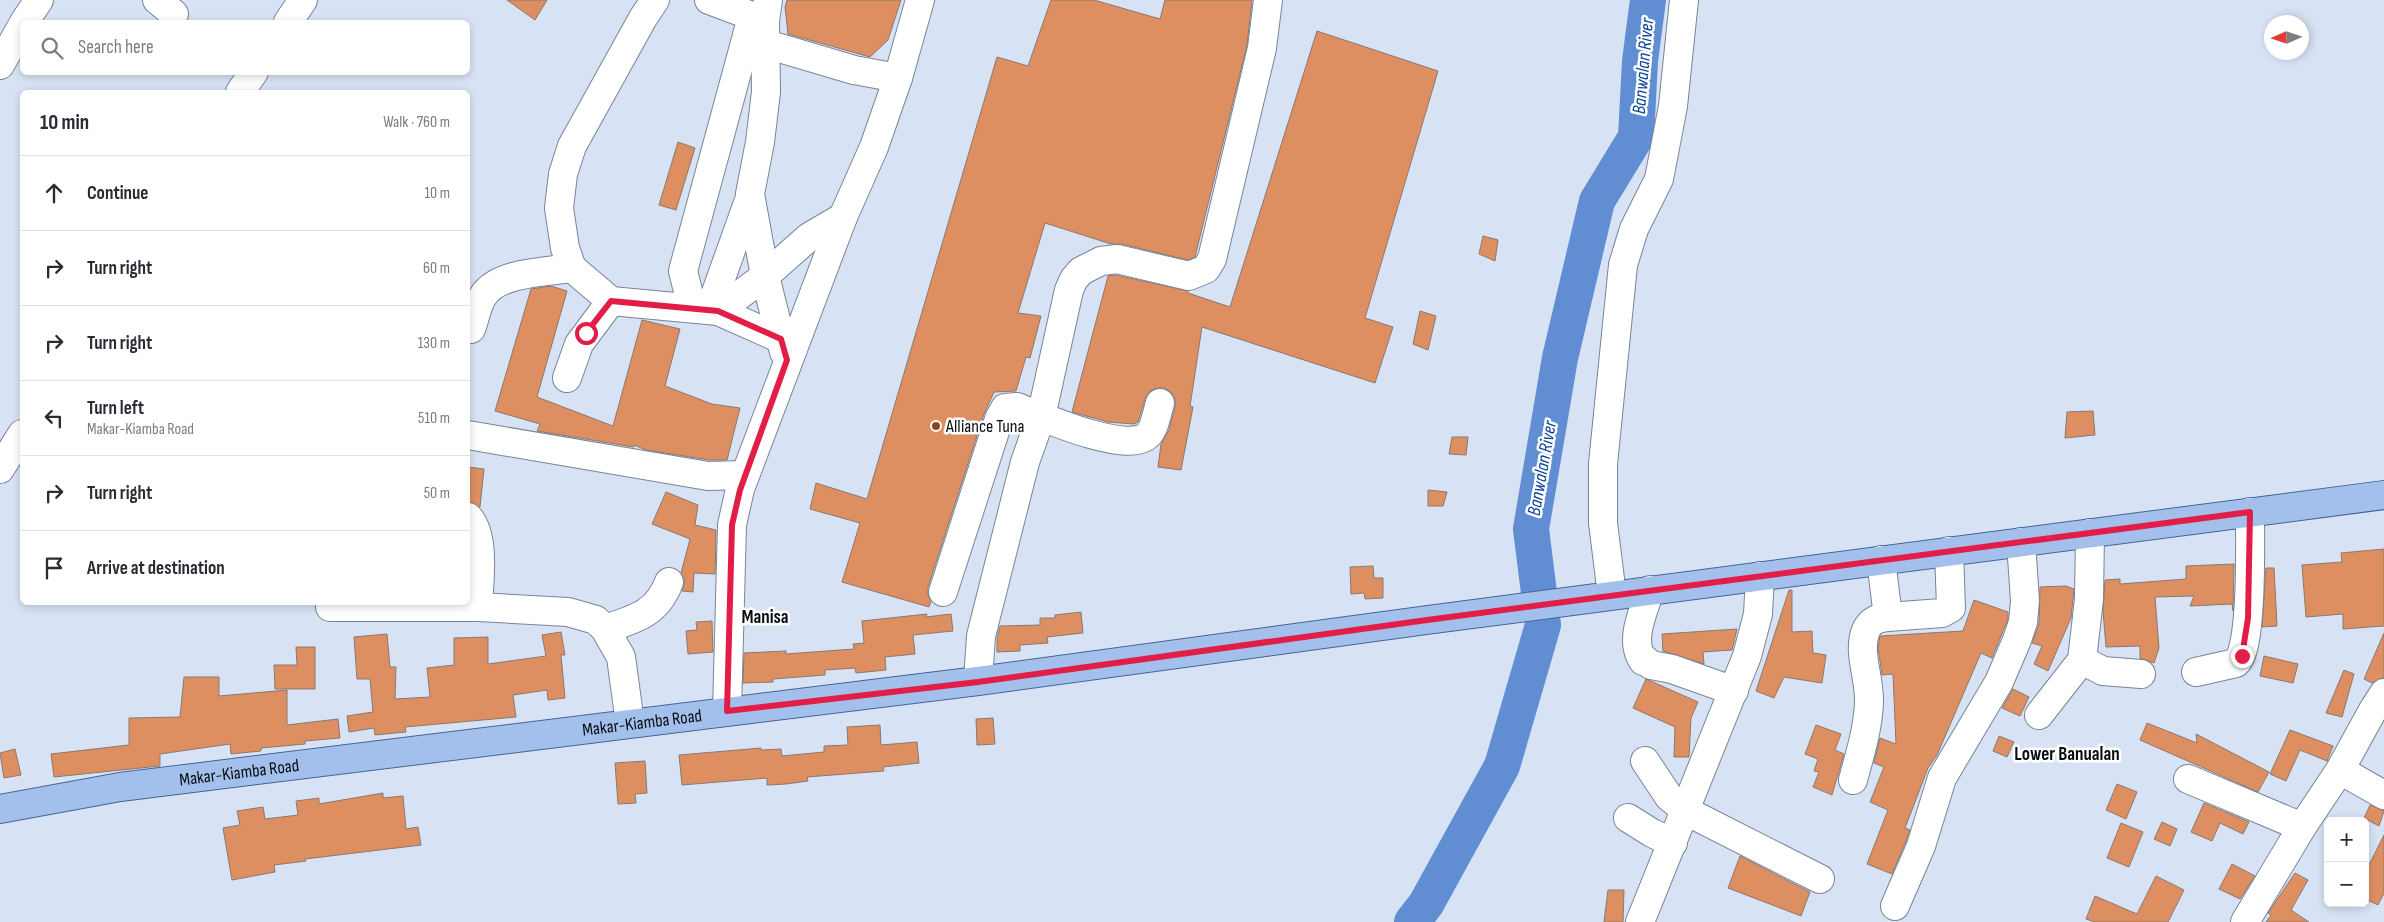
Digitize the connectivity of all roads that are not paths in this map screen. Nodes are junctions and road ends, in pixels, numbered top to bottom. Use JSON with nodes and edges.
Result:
{"nodes":[{"id":1,"x":39,"y":0,"type":"edge"},
{"id":2,"x":304,"y":0,"type":"edge"},
{"id":3,"x":655,"y":0,"type":"edge"},
{"id":4,"x":709,"y":0,"type":"edge"},
{"id":5,"x":920,"y":0,"type":"edge"},
{"id":6,"x":1268,"y":0,"type":"edge"},
{"id":7,"x":1684,"y":0,"type":"edge"},
{"id":8,"x":26,"y":20,"type":"edge"},
{"id":9,"x":289,"y":20,"type":"edge"},
{"id":10,"x":763,"y":21,"type":"edge"},
{"id":11,"x":20,"y":29,"type":"edge"},
{"id":12,"x":0,"y":65,"type":"edge"},
{"id":13,"x":252,"y":75,"type":"edge"},
{"id":14,"x":898,"y":78,"type":"junction"},
{"id":15,"x":241,"y":90,"type":"edge"},
{"id":16,"x":750,"y":194,"type":"junction"},
{"id":17,"x":843,"y":216,"type":"junction"},
{"id":18,"x":572,"y":268,"type":"junction"},
{"id":19,"x":683,"y":271,"type":"junction"},
{"id":20,"x":765,"y":276,"type":"junction"},
{"id":21,"x":611,"y":301,"type":"junction"},
{"id":22,"x":652,"y":304,"type":"junction"},
{"id":23,"x":707,"y":309,"type":"junction"},
{"id":24,"x":471,"y":329,"type":"dead end"},
{"id":25,"x":784,"y":350,"type":"junction"},
{"id":26,"x":567,"y":378,"type":"dead end"},
{"id":27,"x":1160,"y":403,"type":"dead end"},
{"id":28,"x":1041,"y":417,"type":"junction"},
{"id":29,"x":470,"y":435,"type":"edge"},
{"id":30,"x":20,"y":437,"type":"edge"},
{"id":31,"x":0,"y":469,"type":"edge"},
{"id":32,"x":745,"y":474,"type":"junction"},
{"id":33,"x":2384,"y":495,"type":"edge"},
{"id":34,"x":2250,"y":512,"type":"junction"},
{"id":35,"x":470,"y":520,"type":"edge"},
{"id":36,"x":2090,"y":533,"type":"junction"},
{"id":37,"x":2021,"y":542,"type":"junction"},
{"id":38,"x":1949,"y":551,"type":"junction"},
{"id":39,"x":1881,"y":560,"type":"junction"},
{"id":40,"x":1760,"y":576,"type":"junction"},
{"id":41,"x":669,"y":582,"type":"dead end"},
{"id":42,"x":1650,"y":590,"type":"junction"},
{"id":43,"x":943,"y":592,"type":"dead end"},
{"id":44,"x":1605,"y":596,"type":"junction"},
{"id":45,"x":330,"y":607,"type":"dead end"},
{"id":46,"x":478,"y":607,"type":"junction"},
{"id":47,"x":1888,"y":617,"type":"junction"},
{"id":48,"x":605,"y":629,"type":"junction"},
{"id":49,"x":2082,"y":660,"type":"junction"},
{"id":50,"x":2196,"y":672,"type":"dead end"},
{"id":51,"x":2141,"y":674,"type":"dead end"},
{"id":52,"x":978,"y":682,"type":"junction"},
{"id":53,"x":1734,"y":690,"type":"junction"},
{"id":54,"x":2384,"y":693,"type":"edge"},
{"id":55,"x":727,"y":711,"type":"junction"},
{"id":56,"x":2039,"y":715,"type":"dead end"},
{"id":57,"x":630,"y":723,"type":"junction"},
{"id":58,"x":1645,"y":762,"type":"dead end"},
{"id":59,"x":2340,"y":770,"type":"junction"},
{"id":60,"x":2188,"y":779,"type":"dead end"},
{"id":61,"x":1853,"y":780,"type":"dead end"},
{"id":62,"x":2384,"y":795,"type":"edge"},
{"id":63,"x":0,"y":809,"type":"edge"},
{"id":64,"x":1686,"y":811,"type":"junction"},
{"id":65,"x":1628,"y":818,"type":"dead end"},
{"id":66,"x":2302,"y":827,"type":"junction"},
{"id":67,"x":1673,"y":843,"type":"junction"},
{"id":68,"x":1820,"y":879,"type":"dead end"},
{"id":69,"x":1895,"y":906,"type":"dead end"},
{"id":70,"x":1640,"y":922,"type":"edge"},
{"id":71,"x":2245,"y":922,"type":"edge"}],
"edges":[{"from":1,"to":8,"type":"street"},
{"from":2,"to":9,"type":"street"},
{"from":3,"to":18,"type":"street"},
{"from":4,"to":10,"type":"street"},
{"from":5,"to":14,"type":"street"},
{"from":6,"to":28,"type":"street"},
{"from":7,"to":44,"type":"street"},
{"from":10,"to":14,"type":"street"},
{"from":10,"to":16,"type":"street"},
{"from":10,"to":19,"type":"street"},
{"from":11,"to":12,"type":"street"},
{"from":13,"to":15,"type":"street"},
{"from":14,"to":17,"type":"street"},
{"from":16,"to":20,"type":"street"},
{"from":16,"to":23,"type":"street"},
{"from":17,"to":20,"type":"street"},
{"from":17,"to":25,"type":"street"},
{"from":18,"to":21,"type":"street"},
{"from":18,"to":24,"type":"street"},
{"from":19,"to":22,"type":"street"},
{"from":19,"to":23,"type":"street"},
{"from":20,"to":23,"type":"street"},
{"from":20,"to":25,"type":"street"},
{"from":21,"to":22,"type":"street"},
{"from":21,"to":26,"type":"street"},
{"from":22,"to":23,"type":"street"},
{"from":23,"to":25,"type":"street"},
{"from":25,"to":32,"type":"street"},
{"from":27,"to":28,"type":"street"},
{"from":28,"to":43,"type":"street"},
{"from":28,"to":52,"type":"street"},
{"from":29,"to":32,"type":"street"},
{"from":30,"to":31,"type":"street"},
{"from":32,"to":55,"type":"street"},
{"from":33,"to":34,"type":"main road","name":"Makar-Kiamba Road"},
{"from":34,"to":36,"type":"main road","name":"Makar-Kiamba Road"},
{"from":34,"to":50,"type":"street"},
{"from":35,"to":46,"type":"street"},
{"from":36,"to":37,"type":"main road","name":"Makar-Kiamba Road"},
{"from":36,"to":49,"type":"street"},
{"from":37,"to":38,"type":"main road","name":"Makar-Kiamba Road"},
{"from":37,"to":69,"type":"street"},
{"from":38,"to":39,"type":"main road","name":"Makar-Kiamba Road"},
{"from":38,"to":47,"type":"street"},
{"from":39,"to":40,"type":"main road","name":"Makar-Kiamba Road"},
{"from":39,"to":47,"type":"street"},
{"from":40,"to":42,"type":"main road","name":"Makar-Kiamba Road"},
{"from":40,"to":53,"type":"street"},
{"from":41,"to":48,"type":"street"},
{"from":42,"to":44,"type":"main road","name":"Makar-Kiamba Road"},
{"from":42,"to":53,"type":"street"},
{"from":44,"to":52,"type":"main road","name":"Makar-Kiamba Road"},
{"from":45,"to":46,"type":"street"},
{"from":46,"to":48,"type":"street"},
{"from":47,"to":61,"type":"street"},
{"from":48,"to":57,"type":"street"},
{"from":49,"to":51,"type":"street"},
{"from":49,"to":56,"type":"street"},
{"from":52,"to":55,"type":"main road","name":"Makar-Kiamba Road"},
{"from":53,"to":64,"type":"street"},
{"from":54,"to":59,"type":"street"},
{"from":55,"to":57,"type":"main road","name":"Makar-Kiamba Road"},
{"from":57,"to":63,"type":"main road","name":"Makar-Kiamba Road"},
{"from":58,"to":64,"type":"street"},
{"from":59,"to":62,"type":"street"},
{"from":59,"to":66,"type":"street"},
{"from":60,"to":66,"type":"street"},
{"from":64,"to":67,"type":"street"},
{"from":64,"to":68,"type":"street"},
{"from":65,"to":67,"type":"street"},
{"from":66,"to":71,"type":"street"},
{"from":67,"to":70,"type":"street"}]}
